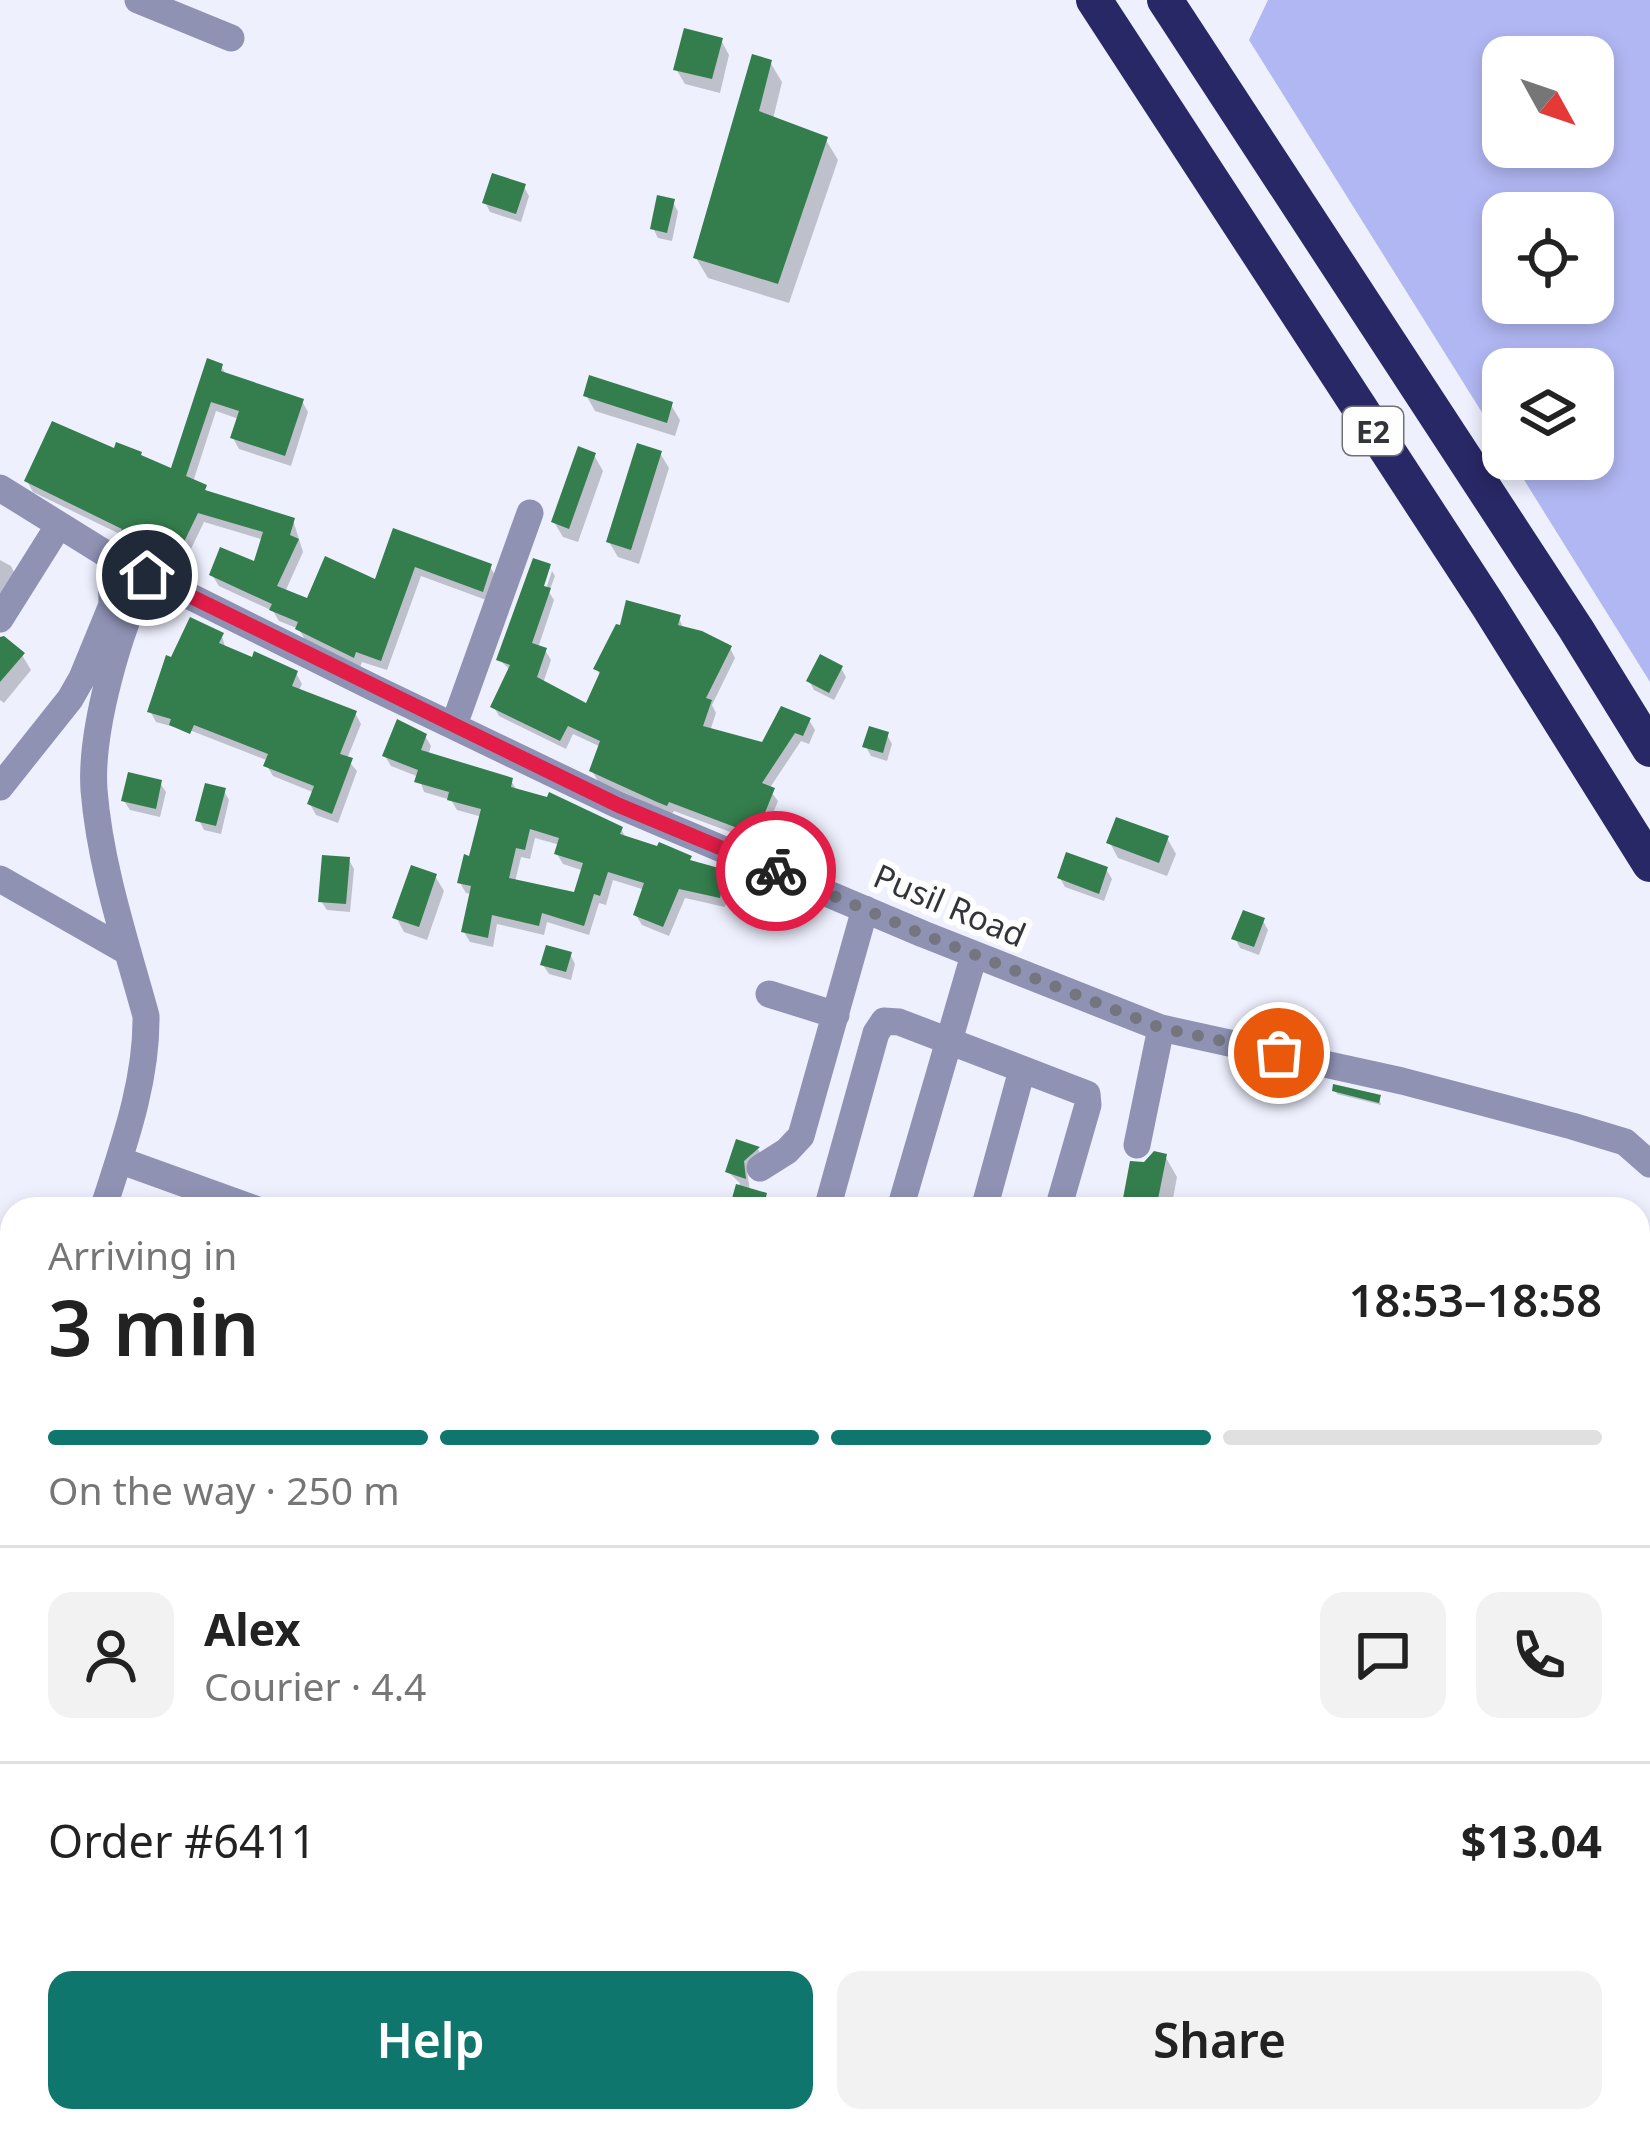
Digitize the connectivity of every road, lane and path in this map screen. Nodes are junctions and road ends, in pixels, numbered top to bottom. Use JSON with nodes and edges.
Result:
{"nodes":[{"id":1,"x":138,"y":0,"type":"edge"},
{"id":2,"x":1094,"y":0,"type":"edge"},
{"id":3,"x":1166,"y":0,"type":"edge"},
{"id":4,"x":232,"y":38,"type":"dead end"},
{"id":5,"x":0,"y":488,"type":"edge"},
{"id":6,"x":530,"y":513,"type":"dead end"},
{"id":7,"x":59,"y":525,"type":"junction"},
{"id":8,"x":111,"y":557,"type":"junction"},
{"id":9,"x":147,"y":575,"type":"junction"},
{"id":10,"x":0,"y":619,"type":"edge"},
{"id":11,"x":454,"y":725,"type":"junction"},
{"id":12,"x":1650,"y":749,"type":"edge"},
{"id":13,"x":0,"y":787,"type":"edge"},
{"id":14,"x":1650,"y":864,"type":"edge"},
{"id":15,"x":0,"y":879,"type":"edge"},
{"id":16,"x":865,"y":909,"type":"junction"},
{"id":17,"x":128,"y":952,"type":"junction"},
{"id":18,"x":974,"y":955,"type":"junction"},
{"id":19,"x":770,"y":994,"type":"dead end"},
{"id":20,"x":836,"y":1015,"type":"junction"},
{"id":21,"x":1161,"y":1028,"type":"junction"},
{"id":22,"x":947,"y":1041,"type":"junction"},
{"id":23,"x":1022,"y":1070,"type":"junction"},
{"id":24,"x":1137,"y":1145,"type":"dead end"},
{"id":25,"x":119,"y":1160,"type":"junction"},
{"id":26,"x":1650,"y":1163,"type":"edge"},
{"id":27,"x":760,"y":1168,"type":"dead end"},
{"id":28,"x":107,"y":1197,"type":"edge"},
{"id":29,"x":222,"y":1197,"type":"edge"},
{"id":30,"x":830,"y":1197,"type":"edge"},
{"id":31,"x":903,"y":1197,"type":"edge"},
{"id":32,"x":987,"y":1197,"type":"edge"},
{"id":33,"x":1061,"y":1197,"type":"edge"}],
"edges":[{"from":1,"to":4,"type":"street"},
{"from":2,"to":14,"type":"highway","number":"E2"},
{"from":3,"to":12,"type":"highway","number":"E2"},
{"from":5,"to":7,"type":"street","name":"Pusil Road"},
{"from":6,"to":11,"type":"street"},
{"from":7,"to":8,"type":"street","name":"Pusil Road"},
{"from":7,"to":10,"type":"street"},
{"from":8,"to":9,"type":"street","name":"Pusil Road"},
{"from":8,"to":13,"type":"street"},
{"from":9,"to":11,"type":"street","name":"Pusil Road"},
{"from":9,"to":17,"type":"street"},
{"from":11,"to":16,"type":"street","name":"Pusil Road"},
{"from":15,"to":17,"type":"street"},
{"from":16,"to":18,"type":"street","name":"Pusil Road"},
{"from":16,"to":20,"type":"street"},
{"from":17,"to":25,"type":"street"},
{"from":18,"to":21,"type":"street","name":"Pusil Road"},
{"from":18,"to":22,"type":"street"},
{"from":19,"to":20,"type":"street"},
{"from":20,"to":27,"type":"street"},
{"from":21,"to":24,"type":"street"},
{"from":21,"to":26,"type":"street","name":"Pusil Road"},
{"from":22,"to":23,"type":"street"},
{"from":22,"to":30,"type":"street"},
{"from":22,"to":31,"type":"street"},
{"from":23,"to":32,"type":"street"},
{"from":23,"to":33,"type":"street"},
{"from":25,"to":28,"type":"street"},
{"from":25,"to":29,"type":"street"}]}
